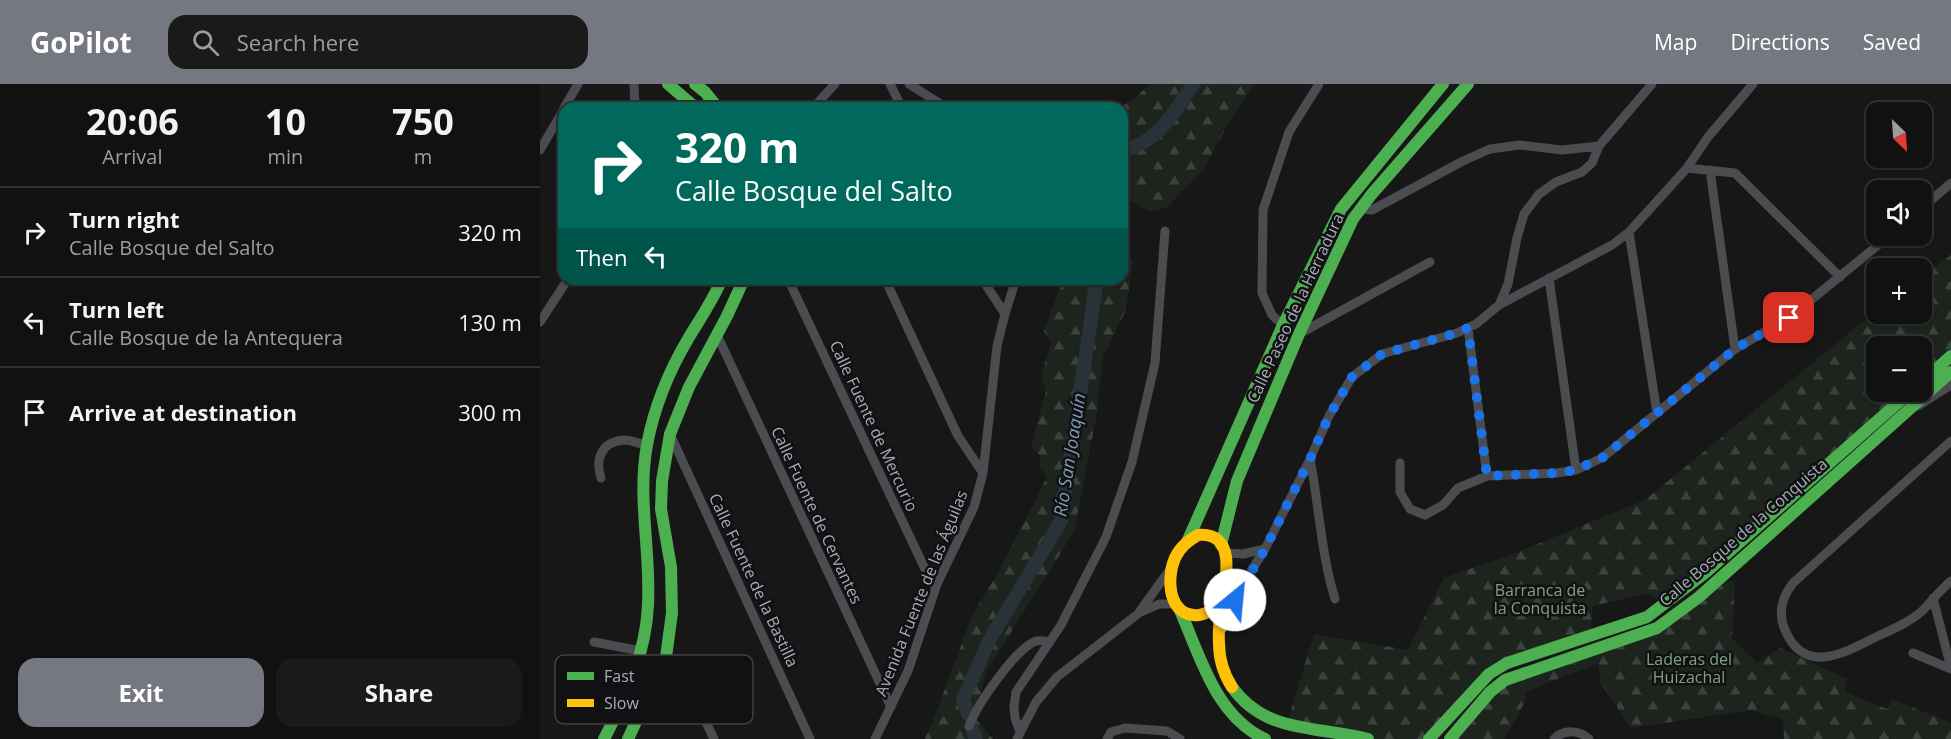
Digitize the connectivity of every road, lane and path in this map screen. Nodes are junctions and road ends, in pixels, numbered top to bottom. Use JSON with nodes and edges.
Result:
{"nodes":[{"id":1,"x":578,"y":84,"type":"edge"},
{"id":2,"x":634,"y":84,"type":"edge"},
{"id":3,"x":668,"y":84,"type":"edge"},
{"id":4,"x":695,"y":84,"type":"edge"},
{"id":5,"x":835,"y":84,"type":"edge"},
{"id":6,"x":890,"y":84,"type":"edge"},
{"id":7,"x":909,"y":84,"type":"edge"},
{"id":8,"x":1319,"y":84,"type":"edge"},
{"id":9,"x":1468,"y":84,"type":"edge"},
{"id":10,"x":1652,"y":84,"type":"edge"},
{"id":11,"x":1753,"y":84,"type":"edge"},
{"id":12,"x":1441,"y":85,"type":"edge"},
{"id":13,"x":568,"y":102,"type":"edge"},
{"id":14,"x":635,"y":102,"type":"edge"},
{"id":15,"x":689,"y":102,"type":"edge"},
{"id":16,"x":713,"y":102,"type":"edge"},
{"id":17,"x":818,"y":102,"type":"edge"},
{"id":18,"x":899,"y":102,"type":"edge"},
{"id":19,"x":938,"y":102,"type":"edge"},
{"id":20,"x":558,"y":118,"type":"edge"},
{"id":21,"x":540,"y":132,"type":"edge"},
{"id":22,"x":542,"y":146,"type":"edge"},
{"id":23,"x":1599,"y":146,"type":"junction"},
{"id":24,"x":1687,"y":168,"type":"junction"},
{"id":25,"x":1710,"y":170,"type":"junction"},
{"id":26,"x":1951,"y":183,"type":"edge"},
{"id":27,"x":1932,"y":199,"type":"edge"},
{"id":28,"x":1361,"y":209,"type":"junction"},
{"id":29,"x":1165,"y":231,"type":"dead end"},
{"id":30,"x":1629,"y":232,"type":"junction"},
{"id":31,"x":1877,"y":246,"type":"edge"},
{"id":32,"x":1430,"y":262,"type":"dead end"},
{"id":33,"x":1839,"y":277,"type":"junction"},
{"id":34,"x":1550,"y":278,"type":"junction"},
{"id":35,"x":564,"y":285,"type":"edge"},
{"id":36,"x":719,"y":285,"type":"edge"},
{"id":37,"x":742,"y":285,"type":"edge"},
{"id":38,"x":791,"y":285,"type":"edge"},
{"id":39,"x":888,"y":285,"type":"edge"},
{"id":40,"x":986,"y":285,"type":"edge"},
{"id":41,"x":1014,"y":285,"type":"edge"},
{"id":42,"x":1499,"y":305,"type":"junction"},
{"id":43,"x":1005,"y":314,"type":"junction"},
{"id":44,"x":540,"y":322,"type":"edge"},
{"id":45,"x":1283,"y":325,"type":"junction"},
{"id":46,"x":1468,"y":328,"type":"junction"},
{"id":47,"x":1299,"y":334,"type":"junction"},
{"id":48,"x":717,"y":335,"type":"junction"},
{"id":49,"x":1735,"y":349,"type":"junction"},
{"id":50,"x":1951,"y":356,"type":"edge"},
{"id":51,"x":1951,"y":372,"type":"edge"},
{"id":52,"x":1932,"y":373,"type":"edge"},
{"id":53,"x":1278,"y":380,"type":"junction"},
{"id":54,"x":1951,"y":385,"type":"edge"},
{"id":55,"x":659,"y":401,"type":"junction"},
{"id":56,"x":1899,"y":402,"type":"edge"},
{"id":57,"x":679,"y":409,"type":"junction"},
{"id":58,"x":1657,"y":413,"type":"junction"},
{"id":59,"x":1893,"y":422,"type":"junction"},
{"id":60,"x":670,"y":434,"type":"junction"},
{"id":61,"x":648,"y":440,"type":"junction"},
{"id":62,"x":1951,"y":441,"type":"edge"},
{"id":63,"x":1310,"y":459,"type":"junction"},
{"id":64,"x":1400,"y":463,"type":"dead end"},
{"id":65,"x":1576,"y":470,"type":"junction"},
{"id":66,"x":983,"y":473,"type":"junction"},
{"id":67,"x":1487,"y":476,"type":"junction"},
{"id":68,"x":602,"y":478,"type":"dead end"},
{"id":69,"x":1188,"y":540,"type":"junction"},
{"id":70,"x":1223,"y":549,"type":"junction"},
{"id":71,"x":1265,"y":549,"type":"junction"},
{"id":72,"x":1172,"y":568,"type":"junction"},
{"id":73,"x":1951,"y":581,"type":"edge"},
{"id":74,"x":938,"y":584,"type":"junction"},
{"id":75,"x":1243,"y":584,"type":"junction"},
{"id":76,"x":1933,"y":598,"type":"junction"},
{"id":77,"x":1335,"y":599,"type":"dead end"},
{"id":78,"x":1222,"y":601,"type":"junction"},
{"id":79,"x":1176,"y":606,"type":"junction"},
{"id":80,"x":1139,"y":613,"type":"junction"},
{"id":81,"x":1219,"y":633,"type":"junction"},
{"id":82,"x":594,"y":642,"type":"dead end"},
{"id":83,"x":1050,"y":642,"type":"junction"},
{"id":84,"x":1220,"y":648,"type":"junction"},
{"id":85,"x":641,"y":651,"type":"junction"},
{"id":86,"x":1913,"y":653,"type":"dead end"},
{"id":87,"x":1200,"y":654,"type":"junction"},
{"id":88,"x":640,"y":655,"type":"edge"},
{"id":89,"x":666,"y":655,"type":"edge"},
{"id":90,"x":1951,"y":668,"type":"edge"},
{"id":91,"x":891,"y":707,"type":"junction"},
{"id":92,"x":611,"y":724,"type":"edge"},
{"id":93,"x":635,"y":724,"type":"edge"},
{"id":94,"x":707,"y":724,"type":"edge"},
{"id":95,"x":969,"y":726,"type":"dead end"},
{"id":96,"x":1018,"y":735,"type":"edge"},
{"id":97,"x":604,"y":739,"type":"edge"},
{"id":98,"x":628,"y":739,"type":"edge"},
{"id":99,"x":714,"y":739,"type":"edge"},
{"id":100,"x":810,"y":739,"type":"edge"},
{"id":101,"x":875,"y":739,"type":"edge"},
{"id":102,"x":1105,"y":739,"type":"edge"},
{"id":103,"x":1180,"y":739,"type":"edge"},
{"id":104,"x":1265,"y":739,"type":"edge"},
{"id":105,"x":1368,"y":739,"type":"edge"},
{"id":106,"x":1429,"y":739,"type":"edge"},
{"id":107,"x":1450,"y":739,"type":"edge"},
{"id":108,"x":1554,"y":739,"type":"edge"},
{"id":109,"x":1589,"y":739,"type":"edge"}],
"edges":[{"from":1,"to":13,"type":"street"},
{"from":2,"to":14,"type":"street"},
{"from":3,"to":15,"type":"main road"},
{"from":4,"to":16,"type":"main road"},
{"from":5,"to":17,"type":"street"},
{"from":6,"to":18,"type":"street"},
{"from":7,"to":19,"type":"street"},
{"from":8,"to":45,"type":"street"},
{"from":9,"to":28,"type":"main road","name":"Calle Paseo de la Herradura"},
{"from":10,"to":23,"type":"street"},
{"from":11,"to":24,"type":"street"},
{"from":12,"to":45,"type":"main road","name":"Calle Paseo de la Herradura"},
{"from":20,"to":22,"type":"street"},
{"from":21,"to":22,"type":"street"},
{"from":23,"to":28,"type":"street"},
{"from":23,"to":42,"type":"street"},
{"from":24,"to":25,"type":"street"},
{"from":24,"to":30,"type":"street"},
{"from":25,"to":33,"type":"street"},
{"from":25,"to":49,"type":"street"},
{"from":26,"to":27,"type":"street"},
{"from":28,"to":47,"type":"main road","name":"Calle Paseo de la Herradura"},
{"from":29,"to":83,"type":"street"},
{"from":30,"to":34,"type":"street"},
{"from":30,"to":58,"type":"street"},
{"from":31,"to":33,"type":"street"},
{"from":32,"to":47,"type":"street"},
{"from":33,"to":49,"type":"street"},
{"from":34,"to":42,"type":"street"},
{"from":34,"to":65,"type":"street"},
{"from":35,"to":44,"type":"street"},
{"from":36,"to":55,"type":"main road"},
{"from":37,"to":48,"type":"main road"},
{"from":38,"to":74,"type":"street","name":"Calle Fuente de Mercurio"},
{"from":39,"to":66,"type":"street"},
{"from":40,"to":43,"type":"street"},
{"from":41,"to":43,"type":"street","name":"Avenida Fuente de las Águilas"},
{"from":42,"to":46,"type":"street"},
{"from":43,"to":66,"type":"street","name":"Avenida Fuente de las Águilas"},
{"from":45,"to":53,"type":"main road"},
{"from":45,"to":69,"type":"main road","name":"Calle Paseo de la Herradura"},
{"from":46,"to":63,"type":"street"},
{"from":46,"to":67,"type":"street"},
{"from":47,"to":53,"type":"main road","name":"Calle Paseo de la Herradura"},
{"from":48,"to":57,"type":"main road"},
{"from":48,"to":91,"type":"street","name":"Calle Fuente de Cervantes"},
{"from":49,"to":58,"type":"street"},
{"from":50,"to":52,"type":"main road"},
{"from":51,"to":59,"type":"main road","name":"Calle Bosque de la Conquista"},
{"from":53,"to":70,"type":"main road","name":"Calle Paseo de la Herradura"},
{"from":54,"to":59,"type":"street"},
{"from":55,"to":57,"type":"main road"},
{"from":55,"to":61,"type":"main road"},
{"from":56,"to":106,"type":"main road","name":"Calle Bosque de la Conquista"},
{"from":57,"to":60,"type":"main road"},
{"from":58,"to":65,"type":"street"},
{"from":59,"to":107,"type":"main road","name":"Calle Bosque de la Conquista"},
{"from":60,"to":61,"type":"main road"},
{"from":60,"to":89,"type":"main road"},
{"from":60,"to":100,"type":"street","name":"Calle Fuente de la Bastilla"},
{"from":61,"to":68,"type":"street"},
{"from":61,"to":85,"type":"main road"},
{"from":62,"to":76,"type":"street"},
{"from":63,"to":71,"type":"street"},
{"from":63,"to":77,"type":"street"},
{"from":64,"to":67,"type":"street"},
{"from":65,"to":67,"type":"street"},
{"from":66,"to":74,"type":"street","name":"Avenida Fuente de las Águilas"},
{"from":69,"to":70,"type":"main road"},
{"from":69,"to":72,"type":"main road"},
{"from":70,"to":71,"type":"street"},
{"from":70,"to":78,"type":"main road"},
{"from":71,"to":75,"type":"street"},
{"from":72,"to":79,"type":"main road"},
{"from":72,"to":80,"type":"street"},
{"from":73,"to":76,"type":"street"},
{"from":74,"to":91,"type":"street","name":"Avenida Fuente de las Águilas"},
{"from":75,"to":78,"type":"street"},
{"from":75,"to":81,"type":"main road"},
{"from":76,"to":90,"type":"street"},
{"from":78,"to":79,"type":"main road"},
{"from":78,"to":81,"type":"main road"},
{"from":79,"to":80,"type":"street"},
{"from":79,"to":87,"type":"main road"},
{"from":80,"to":96,"type":"street"},
{"from":81,"to":84,"type":"main road"},
{"from":82,"to":85,"type":"street"},
{"from":83,"to":95,"type":"street"},
{"from":83,"to":96,"type":"street"},
{"from":84,"to":87,"type":"main road"},
{"from":84,"to":105,"type":"main road"},
{"from":85,"to":88,"type":"main road"},
{"from":86,"to":90,"type":"street"},
{"from":87,"to":104,"type":"main road"},
{"from":91,"to":101,"type":"street","name":"Avenida Fuente de las Águilas"},
{"from":92,"to":97,"type":"main road"},
{"from":93,"to":98,"type":"main road"},
{"from":94,"to":99,"type":"street"},
{"from":102,"to":103,"type":"street"},
{"from":108,"to":109,"type":"street"}]}
